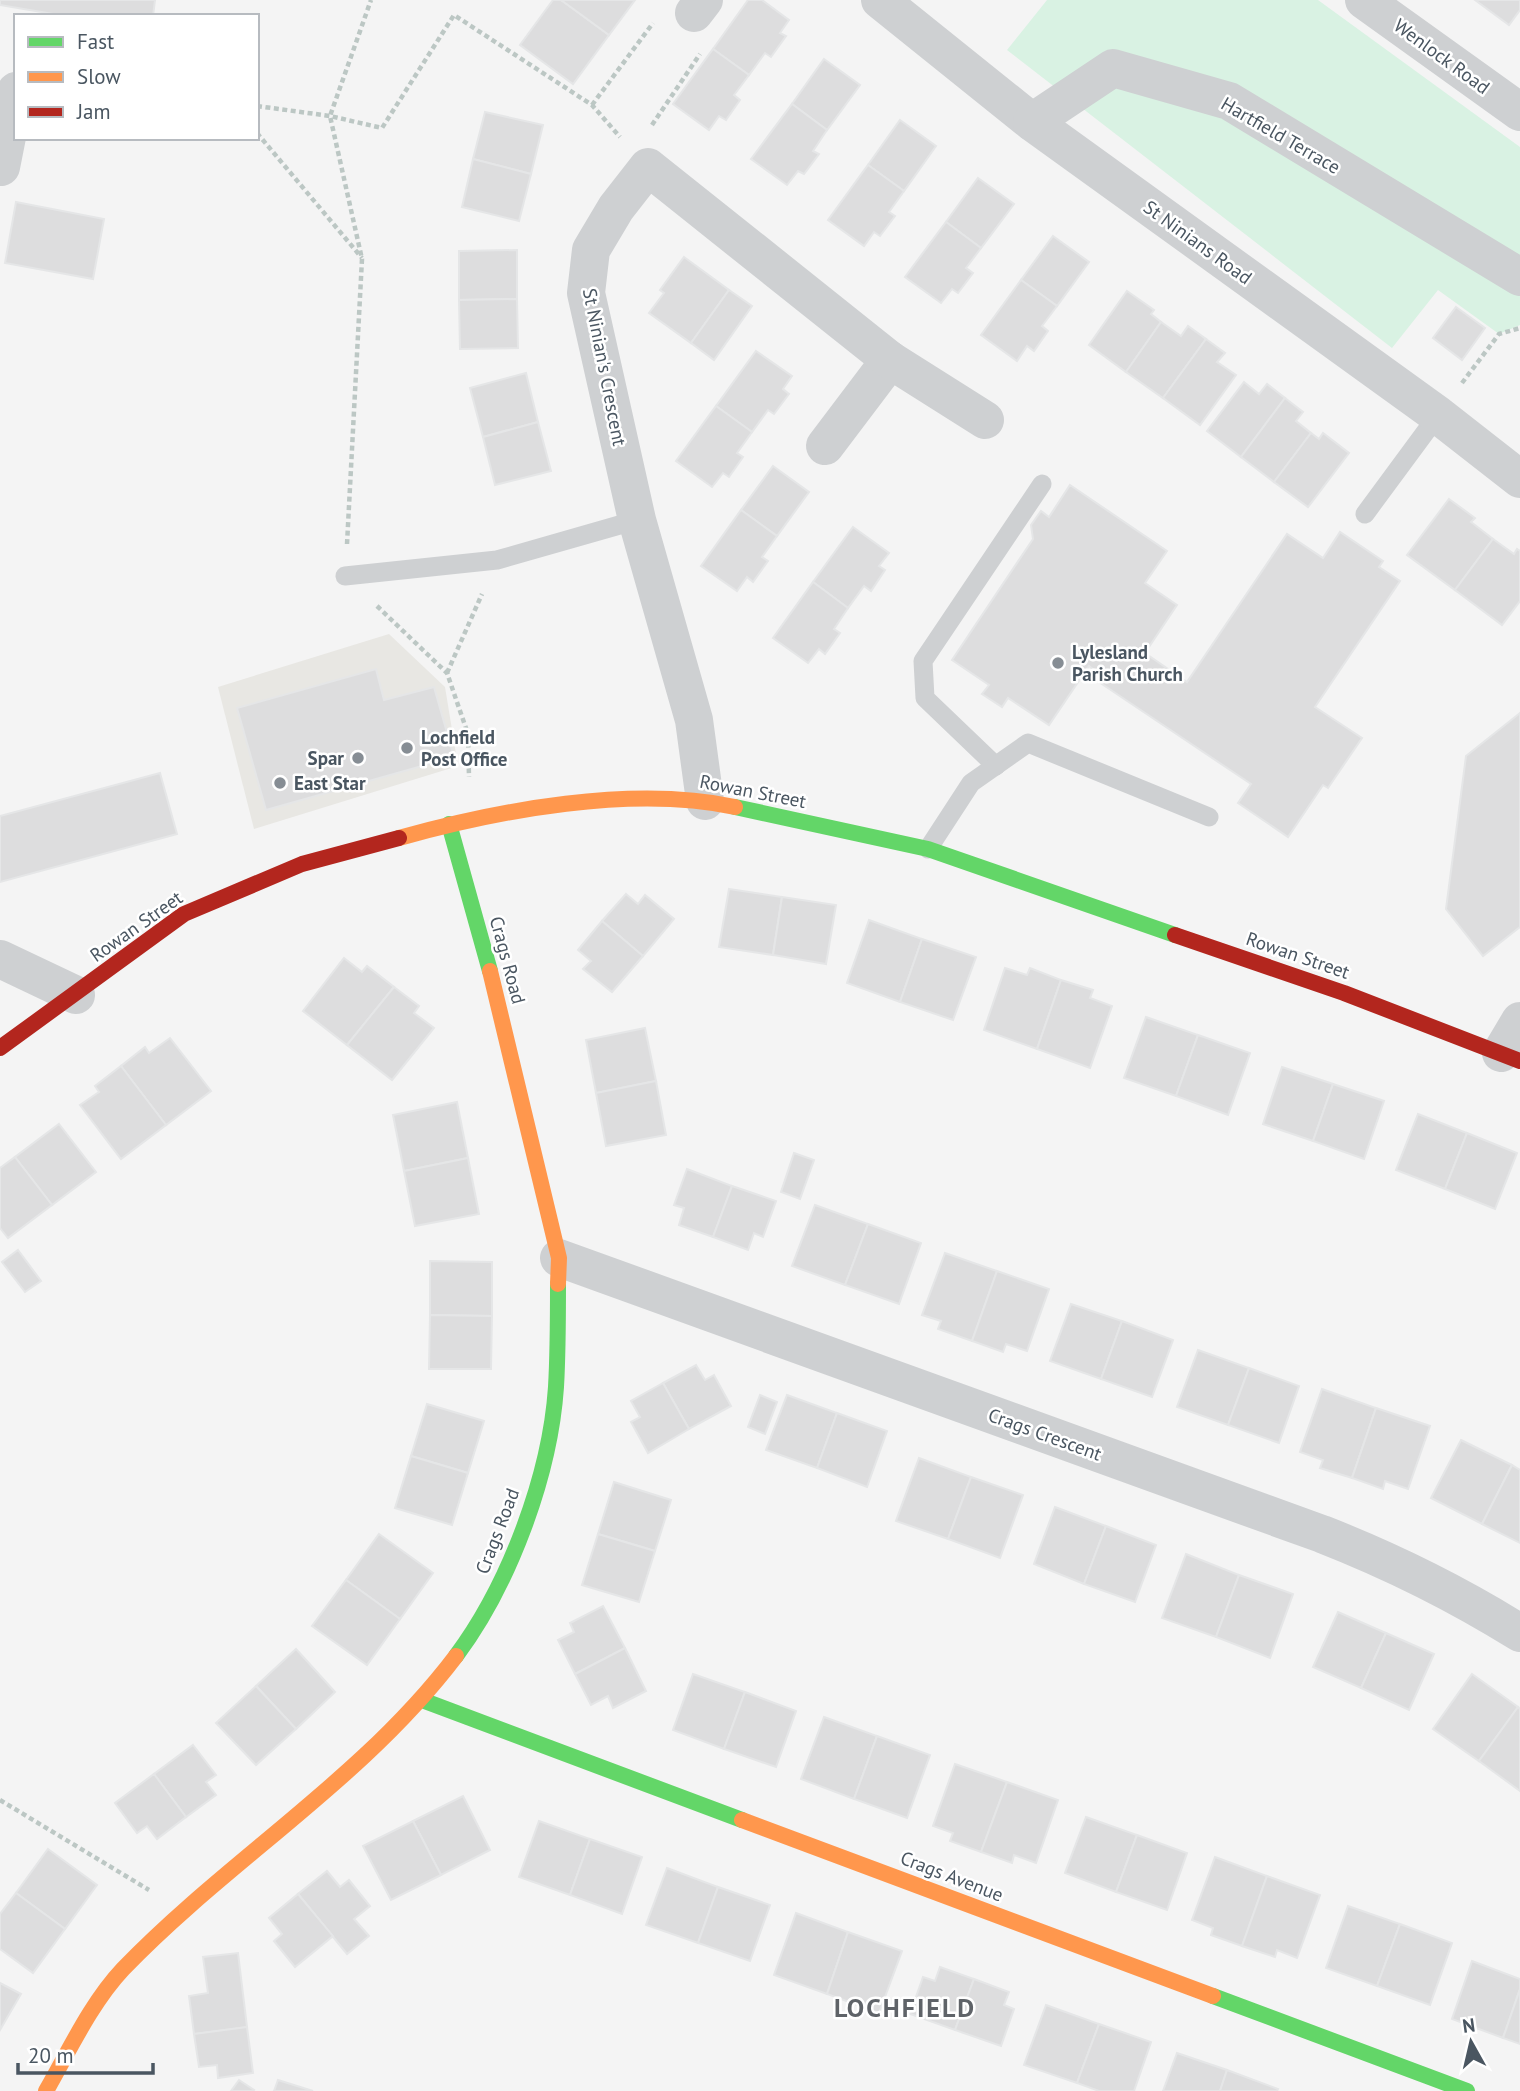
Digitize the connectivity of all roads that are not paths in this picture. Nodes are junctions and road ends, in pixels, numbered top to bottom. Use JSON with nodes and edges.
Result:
{"nodes":[{"id":1,"x":880,"y":0,"type":"edge"},
{"id":2,"x":1364,"y":0,"type":"edge"},
{"id":3,"x":14,"y":101,"type":"edge"},
{"id":4,"x":1520,"y":112,"type":"edge"},
{"id":5,"x":1032,"y":122,"type":"junction"},
{"id":6,"x":1,"y":167,"type":"edge"},
{"id":7,"x":1520,"y":277,"type":"edge"},
{"id":8,"x":890,"y":360,"type":"junction"},
{"id":9,"x":1438,"y":415,"type":"junction"},
{"id":10,"x":985,"y":420,"type":"dead end"},
{"id":11,"x":825,"y":446,"type":"dead end"},
{"id":12,"x":1520,"y":480,"type":"edge"},
{"id":13,"x":1042,"y":484,"type":"dead end"},
{"id":14,"x":1365,"y":514,"type":"dead end"},
{"id":15,"x":637,"y":520,"type":"junction"},
{"id":16,"x":345,"y":576,"type":"road end"},
{"id":17,"x":996,"y":766,"type":"junction"},
{"id":18,"x":705,"y":801,"type":"junction"},
{"id":19,"x":1209,"y":817,"type":"dead end"},
{"id":20,"x":449,"y":824,"type":"junction"},
{"id":21,"x":928,"y":849,"type":"junction"},
{"id":22,"x":0,"y":959,"type":"edge"},
{"id":23,"x":76,"y":995,"type":"junction"},
{"id":24,"x":1514,"y":1045,"type":"edge"},
{"id":25,"x":0,"y":1048,"type":"edge"},
{"id":26,"x":559,"y":1258,"type":"junction"},
{"id":27,"x":1520,"y":1633,"type":"edge"},
{"id":28,"x":422,"y":1700,"type":"junction"},
{"id":29,"x":46,"y":2091,"type":"edge"},
{"id":30,"x":1468,"y":2091,"type":"edge"}],
"edges":[{"from":1,"to":5,"type":"street","name":"St Ninians Road"},
{"from":2,"to":4,"type":"street","name":"Wenlock Road"},
{"from":3,"to":6,"type":"street"},
{"from":5,"to":7,"type":"street","name":"Hartfield Terrace"},
{"from":5,"to":9,"type":"street","name":"St Ninians Road"},
{"from":8,"to":10,"type":"street"},
{"from":8,"to":11,"type":"street"},
{"from":8,"to":15,"type":"street","name":"St Ninian's Crescent"},
{"from":9,"to":12,"type":"street","name":"St Ninians Road"},
{"from":9,"to":14,"type":"lane"},
{"from":13,"to":17,"type":"lane"},
{"from":15,"to":16,"type":"lane"},
{"from":15,"to":18,"type":"street","name":"St Ninian's Crescent"},
{"from":17,"to":19,"type":"lane"},
{"from":17,"to":21,"type":"lane"},
{"from":18,"to":20,"type":"street","name":"Rowan Street"},
{"from":18,"to":21,"type":"street","name":"Rowan Street"},
{"from":20,"to":23,"type":"street","name":"Rowan Street"},
{"from":20,"to":26,"type":"street","name":"Crags Road"},
{"from":21,"to":24,"type":"street","name":"Rowan Street"},
{"from":22,"to":23,"type":"street"},
{"from":23,"to":25,"type":"street","name":"Rowan Street"},
{"from":26,"to":27,"type":"street","name":"Crags Crescent"},
{"from":26,"to":28,"type":"street","name":"Crags Road"},
{"from":28,"to":29,"type":"street","name":"Crags Road"},
{"from":28,"to":30,"type":"street","name":"Crags Avenue"}]}
